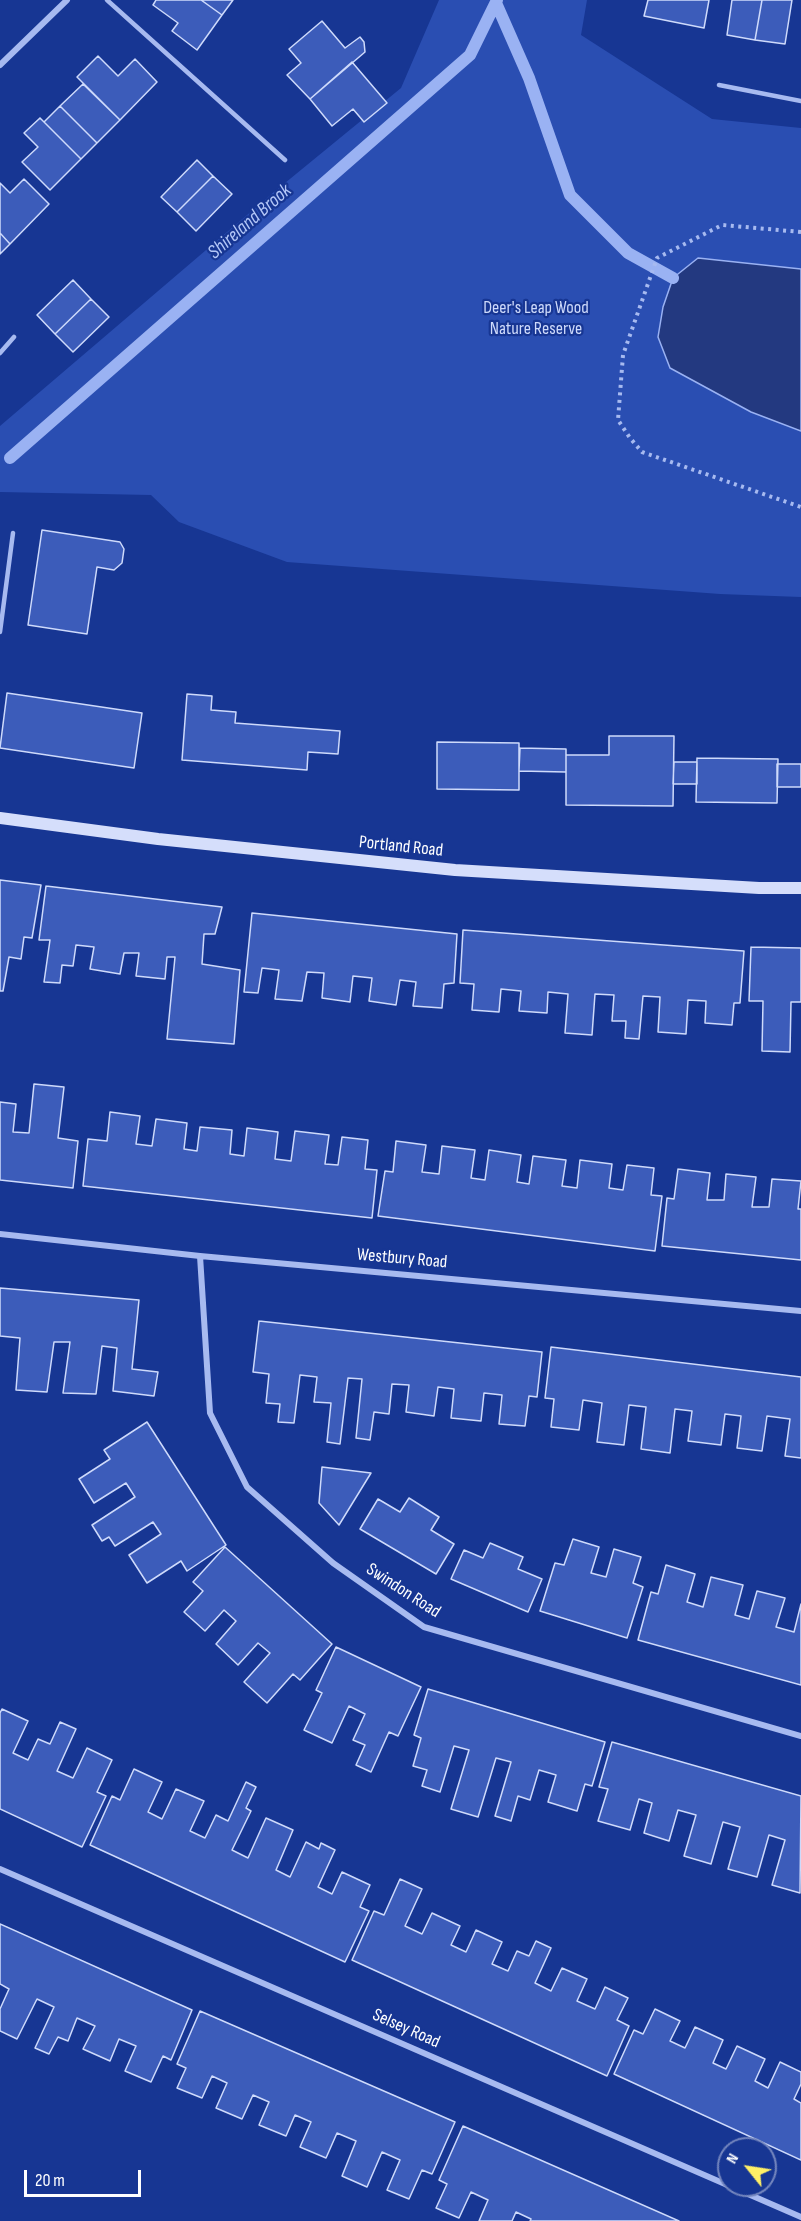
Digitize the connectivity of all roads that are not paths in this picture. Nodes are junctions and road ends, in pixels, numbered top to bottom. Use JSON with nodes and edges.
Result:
{"nodes":[{"id":1,"x":67,"y":0,"type":"edge"},
{"id":2,"x":107,"y":0,"type":"edge"},
{"id":3,"x":0,"y":65,"type":"edge"},
{"id":4,"x":719,"y":85,"type":"dead end"},
{"id":5,"x":801,"y":101,"type":"edge"},
{"id":6,"x":285,"y":160,"type":"dead end"},
{"id":7,"x":14,"y":337,"type":"dead end"},
{"id":8,"x":0,"y":353,"type":"edge"},
{"id":9,"x":13,"y":533,"type":"dead end"},
{"id":10,"x":0,"y":579,"type":"edge"},
{"id":11,"x":7,"y":579,"type":"junction"},
{"id":12,"x":0,"y":632,"type":"edge"},
{"id":13,"x":0,"y":818,"type":"edge"},
{"id":14,"x":801,"y":888,"type":"edge"},
{"id":15,"x":0,"y":1234,"type":"edge"},
{"id":16,"x":200,"y":1256,"type":"junction"},
{"id":17,"x":801,"y":1311,"type":"edge"},
{"id":18,"x":801,"y":1736,"type":"edge"},
{"id":19,"x":0,"y":1869,"type":"edge"},
{"id":20,"x":801,"y":2217,"type":"edge"}],
"edges":[{"from":1,"to":3,"type":"street"},
{"from":2,"to":6,"type":"lane"},
{"from":4,"to":5,"type":"lane"},
{"from":7,"to":8,"type":"lane"},
{"from":9,"to":11,"type":"lane"},
{"from":10,"to":11,"type":"lane"},
{"from":11,"to":12,"type":"lane"},
{"from":13,"to":14,"type":"main road","name":"Portland Road"},
{"from":15,"to":16,"type":"street","name":"Westbury Road"},
{"from":16,"to":17,"type":"street","name":"Westbury Road"},
{"from":16,"to":18,"type":"street","name":"Swindon Road"},
{"from":19,"to":20,"type":"street","name":"Selsey Road"}]}
